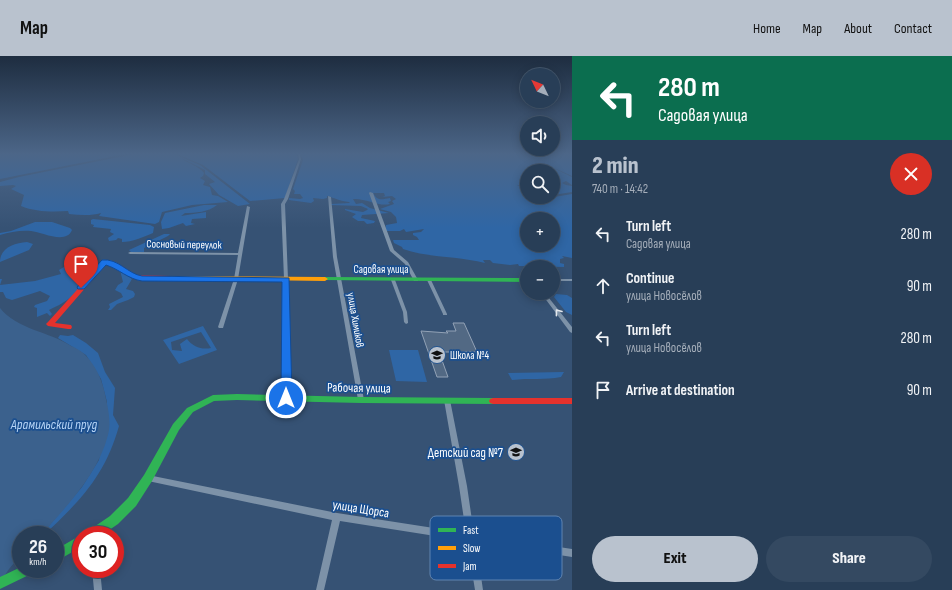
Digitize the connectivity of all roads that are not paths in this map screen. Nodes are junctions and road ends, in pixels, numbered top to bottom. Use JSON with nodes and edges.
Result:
{"nodes":[{"id":1,"x":293,"y":179,"type":"edge"},
{"id":2,"x":371,"y":193,"type":"dead end"},
{"id":3,"x":329,"y":196,"type":"dead end"},
{"id":4,"x":248,"y":207,"type":"dead end"},
{"id":5,"x":130,"y":253,"type":"dead end"},
{"id":6,"x":239,"y":254,"type":"junction"},
{"id":7,"x":236,"y":279,"type":"junction"},
{"id":8,"x":286,"y":279,"type":"junction"},
{"id":9,"x":339,"y":280,"type":"junction"},
{"id":10,"x":393,"y":280,"type":"junction"},
{"id":11,"x":416,"y":280,"type":"junction"},
{"id":12,"x":429,"y":280,"type":"junction"},
{"id":13,"x":520,"y":280,"type":"edge"},
{"id":14,"x":560,"y":280,"type":"edge"},
{"id":15,"x":572,"y":280,"type":"edge"},
{"id":16,"x":549,"y":300,"type":"edge"},
{"id":17,"x":445,"y":314,"type":"dead end"},
{"id":18,"x":406,"y":322,"type":"dead end"},
{"id":19,"x":68,"y":327,"type":"dead end"},
{"id":20,"x":221,"y":327,"type":"dead end"},
{"id":21,"x":572,"y":331,"type":"edge"},
{"id":22,"x":286,"y":398,"type":"junction"},
{"id":23,"x":361,"y":400,"type":"junction"},
{"id":24,"x":447,"y":400,"type":"junction"},
{"id":25,"x":572,"y":401,"type":"edge"},
{"id":26,"x":148,"y":478,"type":"junction"},
{"id":27,"x":467,"y":516,"type":"edge"},
{"id":28,"x":337,"y":517,"type":"junction"},
{"id":29,"x":105,"y":526,"type":"edge"},
{"id":30,"x":430,"y":532,"type":"edge"},
{"id":31,"x":562,"y":552,"type":"edge"},
{"id":32,"x":572,"y":553,"type":"edge"},
{"id":33,"x":12,"y":577,"type":"edge"},
{"id":34,"x":97,"y":578,"type":"edge"},
{"id":35,"x":477,"y":580,"type":"edge"},
{"id":36,"x":0,"y":583,"type":"edge"},
{"id":37,"x":98,"y":590,"type":"edge"},
{"id":38,"x":320,"y":590,"type":"edge"},
{"id":39,"x":479,"y":590,"type":"edge"}],
"edges":[{"from":1,"to":8,"type":"street"},
{"from":2,"to":11,"type":"street"},
{"from":3,"to":9,"type":"street","name":"улица Химиков"},
{"from":4,"to":6,"type":"street"},
{"from":5,"to":6,"type":"street","name":"Сосновый переулок"},
{"from":6,"to":7,"type":"street"},
{"from":7,"to":8,"type":"street","name":"Садовая улица"},
{"from":7,"to":19,"type":"street","name":"Садовая улица"},
{"from":7,"to":20,"type":"street"},
{"from":8,"to":9,"type":"street","name":"Садовая улица"},
{"from":8,"to":22,"type":"street"},
{"from":9,"to":10,"type":"street","name":"Садовая улица"},
{"from":9,"to":23,"type":"street","name":"улица Химиков"},
{"from":10,"to":11,"type":"street","name":"Садовая улица"},
{"from":10,"to":18,"type":"street"},
{"from":11,"to":12,"type":"street","name":"Садовая улица"},
{"from":12,"to":13,"type":"street","name":"Садовая улица"},
{"from":12,"to":17,"type":"street"},
{"from":14,"to":15,"type":"street"},
{"from":21,"to":16,"type":"street","one_way":true},
{"from":22,"to":23,"type":"street","name":"Рабочая улица"},
{"from":22,"to":26,"type":"street","name":"Рабочая улица"},
{"from":23,"to":24,"type":"street","name":"Рабочая улица"},
{"from":24,"to":25,"type":"street","name":"Рабочая улица"},
{"from":24,"to":27,"type":"street"},
{"from":26,"to":28,"type":"street","name":"улица Щорса"},
{"from":26,"to":29,"type":"street","name":"Рабочая улица"},
{"from":28,"to":30,"type":"street","name":"улица Щорса"},
{"from":28,"to":38,"type":"street"},
{"from":31,"to":32,"type":"street","name":"улица Щорса"},
{"from":33,"to":36,"type":"street"},
{"from":34,"to":37,"type":"street"},
{"from":35,"to":39,"type":"street"}]}
